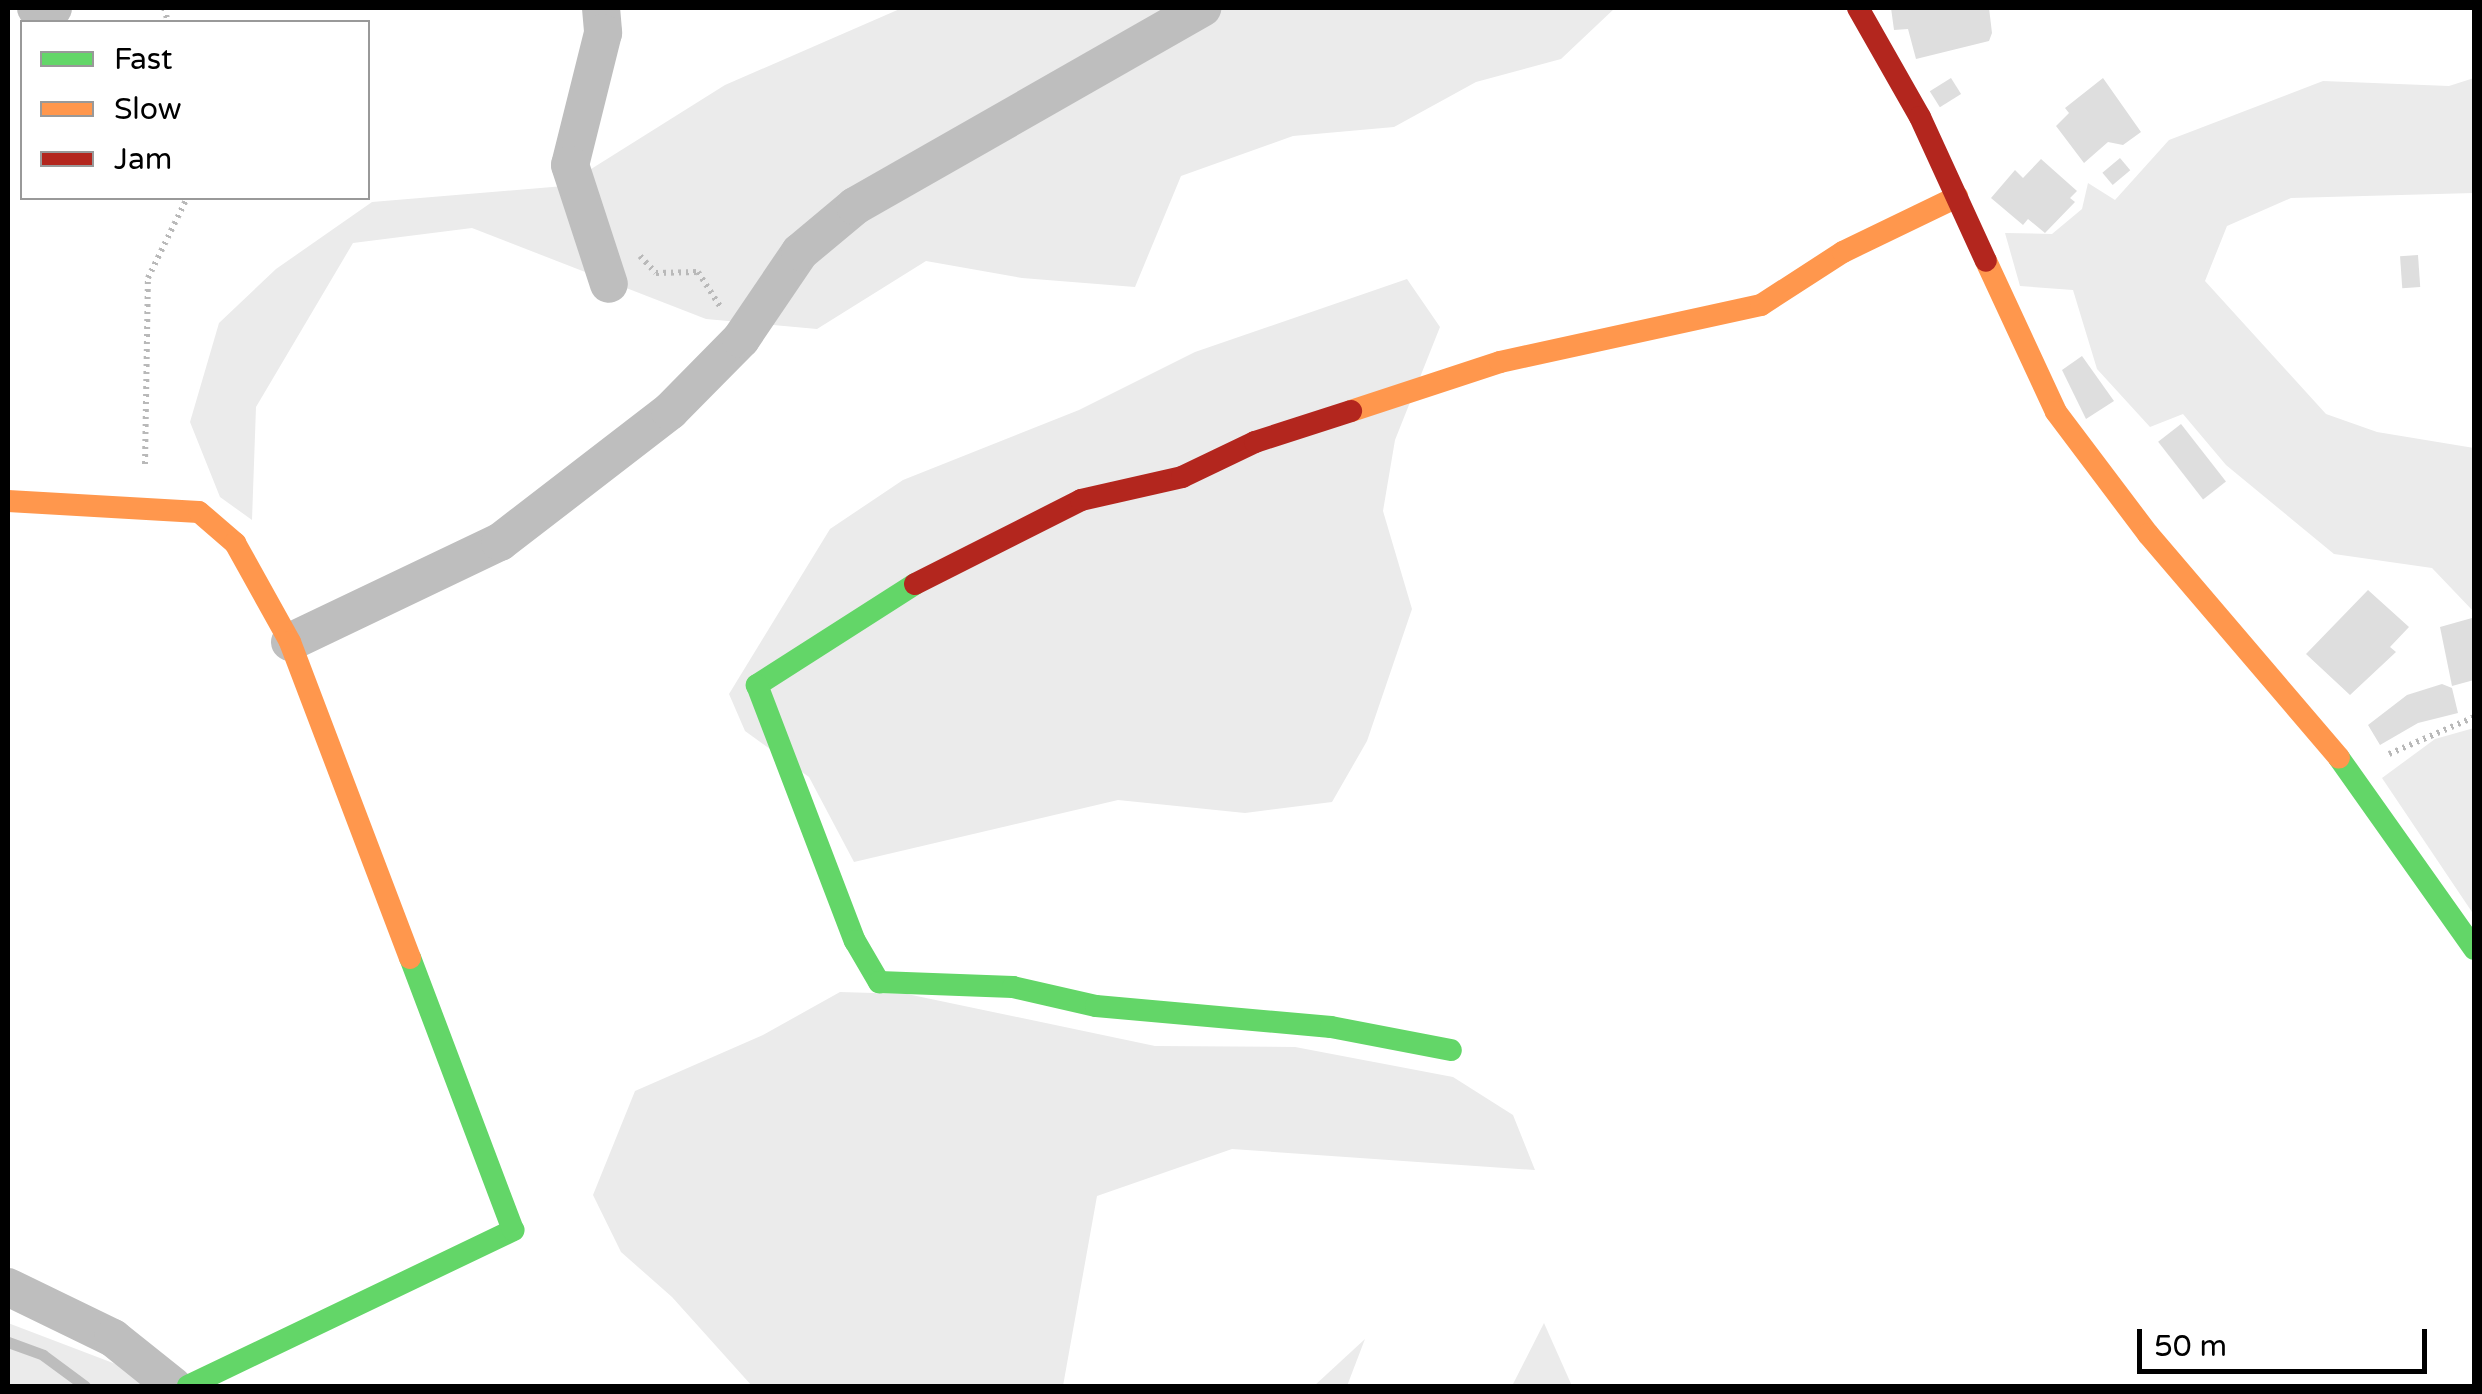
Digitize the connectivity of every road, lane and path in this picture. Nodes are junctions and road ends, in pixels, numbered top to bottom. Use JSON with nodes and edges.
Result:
{"nodes":[{"id":1,"x":36,"y":8,"type":"edge"},
{"id":2,"x":52,"y":8,"type":"edge"},
{"id":3,"x":601,"y":8,"type":"edge"},
{"id":4,"x":1202,"y":8,"type":"edge"},
{"id":5,"x":1858,"y":8,"type":"edge"},
{"id":6,"x":1958,"y":197,"type":"junction"},
{"id":7,"x":186,"y":200,"type":"edge"},
{"id":8,"x":632,"y":246,"type":"dead end"},
{"id":9,"x":610,"y":284,"type":"dead end"},
{"id":10,"x":740,"y":339,"type":"junction"},
{"id":11,"x":8,"y":500,"type":"edge"},
{"id":12,"x":145,"y":505,"type":"junction"},
{"id":13,"x":290,"y":642,"type":"junction"},
{"id":14,"x":2474,"y":716,"type":"edge"},
{"id":15,"x":2355,"y":780,"type":"junction"},
{"id":16,"x":2474,"y":949,"type":"edge"},
{"id":17,"x":1451,"y":1050,"type":"dead end"},
{"id":18,"x":8,"y":1287,"type":"edge"},
{"id":19,"x":173,"y":1386,"type":"edge"},
{"id":20,"x":188,"y":1386,"type":"edge"}],
"edges":[{"from":1,"to":2,"type":"street"},
{"from":3,"to":9,"type":"street"},
{"from":4,"to":10,"type":"street"},
{"from":5,"to":6,"type":"street"},
{"from":6,"to":15,"type":"street"},
{"from":6,"to":17,"type":"street"},
{"from":7,"to":12,"type":"path"},
{"from":8,"to":10,"type":"path"},
{"from":10,"to":13,"type":"street"},
{"from":11,"to":12,"type":"street"},
{"from":12,"to":13,"type":"street"},
{"from":13,"to":20,"type":"street"},
{"from":14,"to":15,"type":"path"},
{"from":15,"to":16,"type":"street"},
{"from":18,"to":19,"type":"street"}]}
